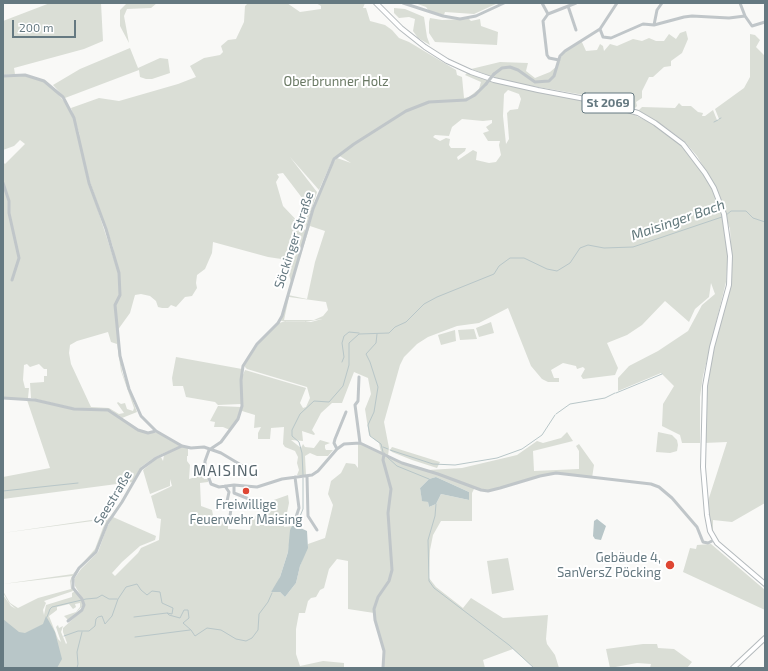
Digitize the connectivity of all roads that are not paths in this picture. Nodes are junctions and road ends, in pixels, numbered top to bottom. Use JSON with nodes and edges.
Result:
{"nodes":[{"id":1,"x":376,"y":3,"type":"edge"},
{"id":2,"x":403,"y":3,"type":"edge"},
{"id":3,"x":504,"y":3,"type":"edge"},
{"id":4,"x":542,"y":3,"type":"edge"},
{"id":5,"x":576,"y":3,"type":"edge"},
{"id":6,"x":617,"y":3,"type":"edge"},
{"id":7,"x":662,"y":3,"type":"edge"},
{"id":8,"x":740,"y":3,"type":"edge"},
{"id":9,"x":568,"y":6,"type":"junction"},
{"id":10,"x":548,"y":14,"type":"junction"},
{"id":11,"x":745,"y":16,"type":"junction"},
{"id":12,"x":765,"y":22,"type":"edge"},
{"id":13,"x":654,"y":25,"type":"junction"},
{"id":14,"x":600,"y":29,"type":"junction"},
{"id":15,"x":576,"y":30,"type":"dead end"},
{"id":16,"x":559,"y":60,"type":"junction"},
{"id":17,"x":3,"y":76,"type":"edge"},
{"id":18,"x":3,"y":183,"type":"edge"},
{"id":19,"x":12,"y":280,"type":"dead end"},
{"id":20,"x":359,"y":377,"type":"dead end"},
{"id":21,"x":3,"y":398,"type":"edge"},
{"id":22,"x":346,"y":412,"type":"dead end"},
{"id":23,"x":156,"y":431,"type":"junction"},
{"id":24,"x":360,"y":443,"type":"junction"},
{"id":25,"x":182,"y":446,"type":"junction"},
{"id":26,"x":337,"y":449,"type":"junction"},
{"id":27,"x":210,"y":450,"type":"junction"},
{"id":28,"x":384,"y":454,"type":"junction"},
{"id":29,"x":251,"y":470,"type":"dead end"},
{"id":30,"x":304,"y":476,"type":"junction"},
{"id":31,"x":295,"y":477,"type":"junction"},
{"id":32,"x":234,"y":485,"type":"junction"},
{"id":33,"x":225,"y":486,"type":"junction"},
{"id":34,"x":229,"y":492,"type":"junction"},
{"id":35,"x":234,"y":493,"type":"junction"},
{"id":36,"x":249,"y":498,"type":"dead end"},
{"id":37,"x":230,"y":516,"type":"dead end"},
{"id":38,"x":294,"y":523,"type":"dead end"},
{"id":39,"x":317,"y":530,"type":"dead end"},
{"id":40,"x":714,"y":540,"type":"junction"},
{"id":41,"x":765,"y":584,"type":"edge"},
{"id":42,"x":71,"y":619,"type":"dead end"},
{"id":43,"x":765,"y":638,"type":"edge"},
{"id":44,"x":383,"y":668,"type":"edge"},
{"id":45,"x":734,"y":668,"type":"edge"}],
"edges":[{"from":1,"to":40,"type":"main road","number":"St 2069"},
{"from":2,"to":3,"type":"street"},
{"from":4,"to":10,"type":"street"},
{"from":5,"to":9,"type":"street"},
{"from":6,"to":14,"type":"street"},
{"from":7,"to":13,"type":"street"},
{"from":8,"to":11,"type":"street"},
{"from":9,"to":10,"type":"street"},
{"from":9,"to":15,"type":"street"},
{"from":10,"to":16,"type":"street"},
{"from":11,"to":12,"type":"street"},
{"from":11,"to":13,"type":"street"},
{"from":13,"to":14,"type":"street"},
{"from":14,"to":16,"type":"street"},
{"from":16,"to":27,"type":"street","name":"Söckinger Straße","bridge":true},
{"from":17,"to":23,"type":"street"},
{"from":18,"to":19,"type":"street"},
{"from":20,"to":24,"type":"street"},
{"from":21,"to":23,"type":"street"},
{"from":22,"to":26,"type":"street"},
{"from":23,"to":25,"type":"street"},
{"from":24,"to":26,"type":"street"},
{"from":24,"to":28,"type":"street"},
{"from":25,"to":27,"type":"street"},
{"from":25,"to":42,"type":"street","name":"Seestraße"},
{"from":26,"to":30,"type":"street"},
{"from":27,"to":29,"type":"street"},
{"from":27,"to":33,"type":"street"},
{"from":28,"to":40,"type":"street"},
{"from":28,"to":44,"type":"street"},
{"from":30,"to":31,"type":"street"},
{"from":30,"to":39,"type":"street"},
{"from":31,"to":32,"type":"street"},
{"from":31,"to":38,"type":"street"},
{"from":32,"to":33,"type":"street"},
{"from":32,"to":35,"type":"street"},
{"from":33,"to":34,"type":"street"},
{"from":34,"to":35,"type":"street"},
{"from":34,"to":37,"type":"street"},
{"from":35,"to":36,"type":"street"},
{"from":40,"to":41,"type":"main road"},
{"from":43,"to":45,"type":"main road"}]}
